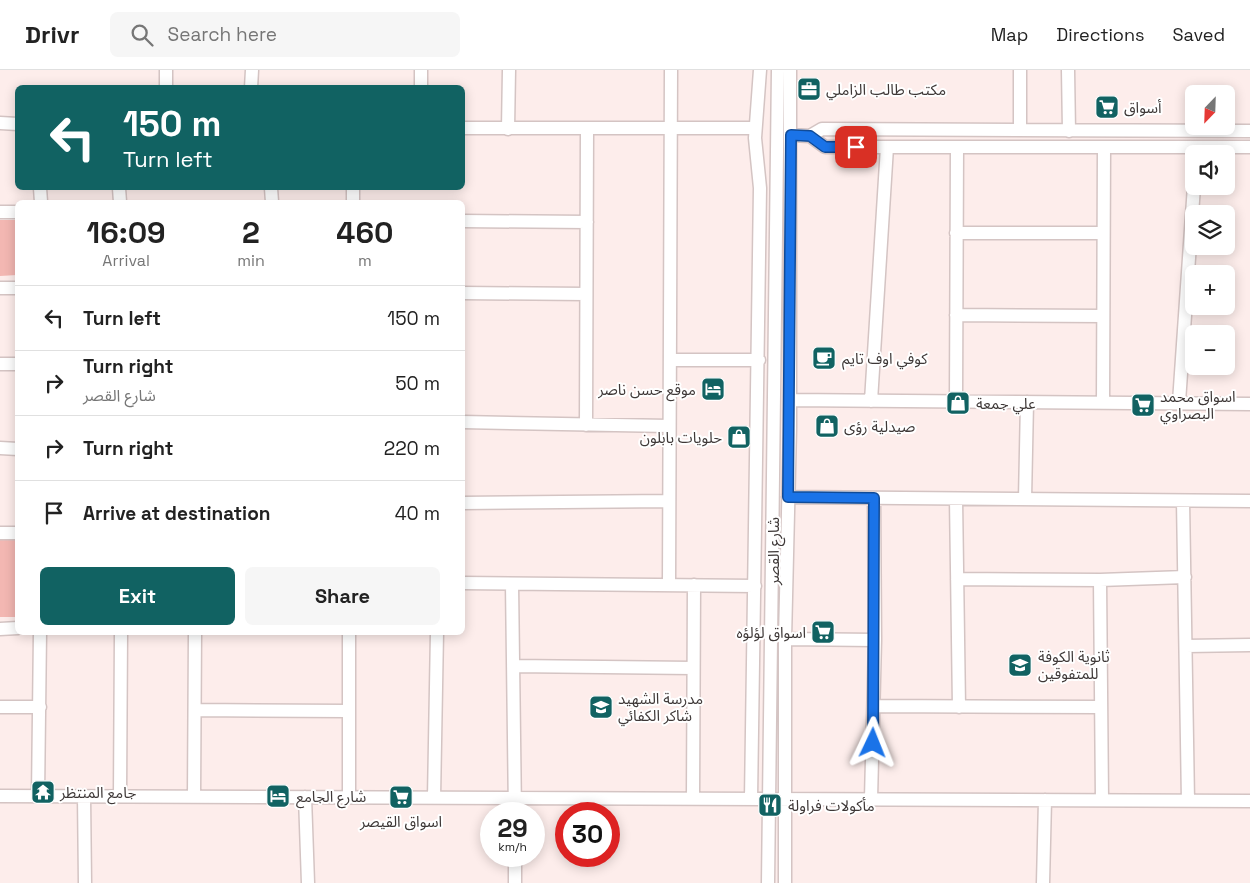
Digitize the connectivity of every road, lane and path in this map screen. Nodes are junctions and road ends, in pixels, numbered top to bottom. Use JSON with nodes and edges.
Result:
{"nodes":[{"id":1,"x":166,"y":70,"type":"edge"},
{"id":2,"x":252,"y":70,"type":"edge"},
{"id":3,"x":421,"y":70,"type":"edge"},
{"id":4,"x":509,"y":70,"type":"edge"},
{"id":5,"x":670,"y":70,"type":"edge"},
{"id":6,"x":760,"y":70,"type":"edge"},
{"id":7,"x":778,"y":70,"type":"edge"},
{"id":8,"x":790,"y":70,"type":"edge"},
{"id":9,"x":1020,"y":70,"type":"edge"},
{"id":10,"x":1068,"y":70,"type":"edge"},
{"id":11,"x":166,"y":85,"type":"edge"},
{"id":12,"x":252,"y":85,"type":"edge"},
{"id":13,"x":421,"y":85,"type":"edge"},
{"id":14,"x":0,"y":123,"type":"edge"},
{"id":15,"x":15,"y":124,"type":"edge"},
{"id":16,"x":671,"y":127,"type":"junction"},
{"id":17,"x":465,"y":128,"type":"edge"},
{"id":18,"x":755,"y":128,"type":"junction"},
{"id":19,"x":508,"y":129,"type":"junction"},
{"id":20,"x":587,"y":130,"type":"junction"},
{"id":21,"x":1020,"y":130,"type":"junction"},
{"id":22,"x":1069,"y":131,"type":"junction"},
{"id":23,"x":1250,"y":131,"type":"edge"},
{"id":24,"x":791,"y":135,"type":"junction"},
{"id":25,"x":810,"y":136,"type":"junction"},
{"id":26,"x":887,"y":147,"type":"junction"},
{"id":27,"x":957,"y":147,"type":"junction"},
{"id":28,"x":1104,"y":147,"type":"junction"},
{"id":29,"x":1250,"y":147,"type":"edge"},
{"id":30,"x":1235,"y":148,"type":"edge"},
{"id":31,"x":1185,"y":150,"type":"edge"},
{"id":32,"x":1193,"y":195,"type":"edge"},
{"id":33,"x":0,"y":212,"type":"edge"},
{"id":34,"x":15,"y":212,"type":"edge"},
{"id":35,"x":465,"y":221,"type":"edge"},
{"id":36,"x":587,"y":222,"type":"junction"},
{"id":37,"x":956,"y":233,"type":"junction"},
{"id":38,"x":1102,"y":233,"type":"junction"},
{"id":39,"x":759,"y":246,"type":"junction"},
{"id":40,"x":0,"y":288,"type":"edge"},
{"id":41,"x":15,"y":288,"type":"edge"},
{"id":42,"x":465,"y":293,"type":"edge"},
{"id":43,"x":586,"y":294,"type":"junction"},
{"id":44,"x":776,"y":310,"type":"junction"},
{"id":45,"x":956,"y":315,"type":"junction"},
{"id":46,"x":1102,"y":316,"type":"junction"},
{"id":47,"x":670,"y":360,"type":"junction"},
{"id":48,"x":759,"y":360,"type":"junction"},
{"id":49,"x":0,"y":364,"type":"edge"},
{"id":50,"x":15,"y":364,"type":"edge"},
{"id":51,"x":790,"y":400,"type":"junction"},
{"id":52,"x":871,"y":400,"type":"junction"},
{"id":53,"x":956,"y":401,"type":"junction"},
{"id":54,"x":1026,"y":402,"type":"junction"},
{"id":55,"x":1103,"y":402,"type":"junction"},
{"id":56,"x":1179,"y":402,"type":"junction"},
{"id":57,"x":1250,"y":404,"type":"edge"},
{"id":58,"x":465,"y":422,"type":"edge"},
{"id":59,"x":586,"y":425,"type":"junction"},
{"id":60,"x":668,"y":426,"type":"junction"},
{"id":61,"x":774,"y":427,"type":"junction"},
{"id":62,"x":790,"y":428,"type":"junction"},
{"id":63,"x":0,"y":448,"type":"edge"},
{"id":64,"x":15,"y":449,"type":"edge"},
{"id":65,"x":773,"y":471,"type":"junction"},
{"id":66,"x":789,"y":472,"type":"junction"},
{"id":67,"x":788,"y":497,"type":"junction"},
{"id":68,"x":874,"y":498,"type":"junction"},
{"id":69,"x":956,"y":499,"type":"junction"},
{"id":70,"x":1025,"y":500,"type":"junction"},
{"id":71,"x":668,"y":501,"type":"junction"},
{"id":72,"x":1184,"y":501,"type":"junction"},
{"id":73,"x":1250,"y":501,"type":"edge"},
{"id":74,"x":465,"y":503,"type":"edge"},
{"id":75,"x":0,"y":533,"type":"edge"},
{"id":76,"x":15,"y":533,"type":"edge"},
{"id":77,"x":1185,"y":577,"type":"junction"},
{"id":78,"x":958,"y":579,"type":"junction"},
{"id":79,"x":1100,"y":580,"type":"junction"},
{"id":80,"x":465,"y":583,"type":"edge"},
{"id":81,"x":512,"y":584,"type":"junction"},
{"id":82,"x":669,"y":584,"type":"junction"},
{"id":83,"x":694,"y":585,"type":"junction"},
{"id":84,"x":755,"y":586,"type":"junction"},
{"id":85,"x":15,"y":628,"type":"edge"},
{"id":86,"x":0,"y":629,"type":"edge"},
{"id":87,"x":40,"y":635,"type":"edge"},
{"id":88,"x":121,"y":635,"type":"edge"},
{"id":89,"x":195,"y":635,"type":"edge"},
{"id":90,"x":349,"y":635,"type":"edge"},
{"id":91,"x":437,"y":635,"type":"edge"},
{"id":92,"x":785,"y":639,"type":"junction"},
{"id":93,"x":875,"y":640,"type":"junction"},
{"id":94,"x":1250,"y":645,"type":"edge"},
{"id":95,"x":1186,"y":646,"type":"junction"},
{"id":96,"x":513,"y":666,"type":"junction"},
{"id":97,"x":693,"y":668,"type":"junction"},
{"id":98,"x":874,"y":706,"type":"junction"},
{"id":99,"x":0,"y":707,"type":"edge"},
{"id":100,"x":40,"y":707,"type":"junction"},
{"id":101,"x":959,"y":707,"type":"junction"},
{"id":102,"x":1101,"y":708,"type":"junction"},
{"id":103,"x":195,"y":710,"type":"junction"},
{"id":104,"x":348,"y":711,"type":"junction"},
{"id":105,"x":0,"y":796,"type":"edge"},
{"id":106,"x":38,"y":796,"type":"junction"},
{"id":107,"x":84,"y":796,"type":"junction"},
{"id":108,"x":120,"y":796,"type":"junction"},
{"id":109,"x":194,"y":797,"type":"junction"},
{"id":110,"x":305,"y":797,"type":"junction"},
{"id":111,"x":349,"y":797,"type":"junction"},
{"id":112,"x":434,"y":798,"type":"junction"},
{"id":113,"x":514,"y":798,"type":"junction"},
{"id":114,"x":693,"y":798,"type":"junction"},
{"id":115,"x":751,"y":800,"type":"junction"},
{"id":116,"x":770,"y":800,"type":"junction"},
{"id":117,"x":786,"y":800,"type":"junction"},
{"id":118,"x":871,"y":800,"type":"junction"},
{"id":119,"x":1046,"y":800,"type":"junction"},
{"id":120,"x":1102,"y":800,"type":"junction"},
{"id":121,"x":1188,"y":801,"type":"junction"},
{"id":122,"x":1250,"y":801,"type":"edge"},
{"id":123,"x":514,"y":802,"type":"edge"},
{"id":124,"x":515,"y":867,"type":"edge"},
{"id":125,"x":85,"y":883,"type":"edge"},
{"id":126,"x":308,"y":883,"type":"edge"},
{"id":127,"x":515,"y":883,"type":"edge"},
{"id":128,"x":768,"y":883,"type":"edge"},
{"id":129,"x":785,"y":883,"type":"edge"},
{"id":130,"x":1043,"y":883,"type":"edge"}],
"edges":[{"from":1,"to":11,"type":"street"},
{"from":2,"to":12,"type":"street"},
{"from":3,"to":13,"type":"street"},
{"from":4,"to":19,"type":"street"},
{"from":5,"to":16,"type":"street"},
{"from":6,"to":18,"type":"street"},
{"from":7,"to":44,"type":"street","name":"شارع القصر"},
{"from":8,"to":24,"type":"street","name":"شارع القصر"},
{"from":9,"to":21,"type":"street"},
{"from":10,"to":22,"type":"street"},
{"from":14,"to":15,"type":"street"},
{"from":16,"to":18,"type":"street"},
{"from":16,"to":20,"type":"street"},
{"from":16,"to":47,"type":"street"},
{"from":17,"to":19,"type":"street"},
{"from":18,"to":39,"type":"street"},
{"from":19,"to":20,"type":"street"},
{"from":20,"to":36,"type":"street"},
{"from":21,"to":22,"type":"street"},
{"from":21,"to":25,"type":"street"},
{"from":22,"to":23,"type":"street"},
{"from":24,"to":25,"type":"street"},
{"from":24,"to":51,"type":"street","name":"شارع القصر"},
{"from":25,"to":26,"type":"street"},
{"from":26,"to":27,"type":"street"},
{"from":26,"to":52,"type":"street"},
{"from":27,"to":28,"type":"street"},
{"from":27,"to":37,"type":"street"},
{"from":28,"to":31,"type":"street"},
{"from":28,"to":38,"type":"street"},
{"from":29,"to":30,"type":"street"},
{"from":32,"to":56,"type":"street"},
{"from":33,"to":34,"type":"street"},
{"from":35,"to":36,"type":"street"},
{"from":36,"to":43,"type":"street"},
{"from":37,"to":38,"type":"street"},
{"from":37,"to":45,"type":"street"},
{"from":38,"to":46,"type":"street"},
{"from":39,"to":44,"type":"street"},
{"from":39,"to":48,"type":"street"},
{"from":40,"to":41,"type":"street"},
{"from":42,"to":43,"type":"street"},
{"from":43,"to":59,"type":"street"},
{"from":44,"to":61,"type":"street","name":"شارع القصر"},
{"from":45,"to":46,"type":"street"},
{"from":45,"to":53,"type":"street"},
{"from":46,"to":55,"type":"street"},
{"from":47,"to":48,"type":"street"},
{"from":47,"to":60,"type":"street"},
{"from":48,"to":84,"type":"street"},
{"from":49,"to":50,"type":"street"},
{"from":51,"to":52,"type":"street"},
{"from":51,"to":62,"type":"street","name":"شارع القصر"},
{"from":52,"to":53,"type":"street"},
{"from":53,"to":54,"type":"street"},
{"from":54,"to":55,"type":"street"},
{"from":54,"to":70,"type":"street"},
{"from":55,"to":56,"type":"street"},
{"from":56,"to":57,"type":"street"},
{"from":58,"to":59,"type":"street"},
{"from":59,"to":60,"type":"street"},
{"from":60,"to":71,"type":"street"},
{"from":61,"to":62,"type":"street"},
{"from":61,"to":65,"type":"street","name":"شارع القصر"},
{"from":62,"to":66,"type":"street","name":"شارع القصر"},
{"from":63,"to":64,"type":"street"},
{"from":65,"to":66,"type":"street"},
{"from":65,"to":116,"type":"street","name":"شارع القصر"},
{"from":66,"to":67,"type":"street","name":"شارع القصر"},
{"from":67,"to":68,"type":"street"},
{"from":67,"to":92,"type":"street","name":"شارع القصر"},
{"from":68,"to":69,"type":"street"},
{"from":68,"to":93,"type":"street"},
{"from":69,"to":70,"type":"street"},
{"from":69,"to":78,"type":"street"},
{"from":70,"to":72,"type":"street"},
{"from":71,"to":74,"type":"street"},
{"from":71,"to":82,"type":"street"},
{"from":72,"to":73,"type":"street"},
{"from":72,"to":77,"type":"street"},
{"from":75,"to":76,"type":"street"},
{"from":77,"to":79,"type":"street"},
{"from":77,"to":95,"type":"street"},
{"from":78,"to":79,"type":"street"},
{"from":78,"to":101,"type":"street"},
{"from":79,"to":102,"type":"street"},
{"from":80,"to":81,"type":"street"},
{"from":81,"to":82,"type":"street"},
{"from":81,"to":96,"type":"street"},
{"from":82,"to":83,"type":"street"},
{"from":83,"to":84,"type":"street"},
{"from":83,"to":97,"type":"street"},
{"from":84,"to":115,"type":"street"},
{"from":85,"to":86,"type":"street"},
{"from":87,"to":100,"type":"street"},
{"from":88,"to":108,"type":"street"},
{"from":89,"to":103,"type":"street"},
{"from":90,"to":104,"type":"street"},
{"from":91,"to":112,"type":"street"},
{"from":92,"to":93,"type":"street"},
{"from":92,"to":117,"type":"street","name":"شارع القصر"},
{"from":93,"to":98,"type":"street"},
{"from":94,"to":95,"type":"street"},
{"from":95,"to":121,"type":"street"},
{"from":96,"to":97,"type":"street"},
{"from":96,"to":113,"type":"street"},
{"from":97,"to":114,"type":"street"},
{"from":98,"to":101,"type":"street"},
{"from":98,"to":118,"type":"street"},
{"from":99,"to":100,"type":"street"},
{"from":100,"to":106,"type":"street"},
{"from":101,"to":102,"type":"street"},
{"from":102,"to":120,"type":"street"},
{"from":103,"to":104,"type":"street"},
{"from":103,"to":109,"type":"street"},
{"from":104,"to":111,"type":"street"},
{"from":105,"to":106,"type":"street"},
{"from":106,"to":107,"type":"street"},
{"from":107,"to":108,"type":"street"},
{"from":107,"to":125,"type":"street"},
{"from":108,"to":109,"type":"street"},
{"from":109,"to":110,"type":"street"},
{"from":110,"to":111,"type":"street"},
{"from":110,"to":126,"type":"street"},
{"from":111,"to":112,"type":"street"},
{"from":112,"to":113,"type":"street"},
{"from":113,"to":114,"type":"street"},
{"from":113,"to":123,"type":"street"},
{"from":114,"to":115,"type":"street"},
{"from":115,"to":116,"type":"street"},
{"from":116,"to":117,"type":"street"},
{"from":116,"to":128,"type":"street","name":"شارع القصر"},
{"from":117,"to":118,"type":"street"},
{"from":117,"to":129,"type":"street","name":"شارع القصر"},
{"from":118,"to":119,"type":"street"},
{"from":119,"to":120,"type":"street"},
{"from":119,"to":130,"type":"street"},
{"from":120,"to":121,"type":"street"},
{"from":121,"to":122,"type":"street"},
{"from":124,"to":127,"type":"street"}]}
